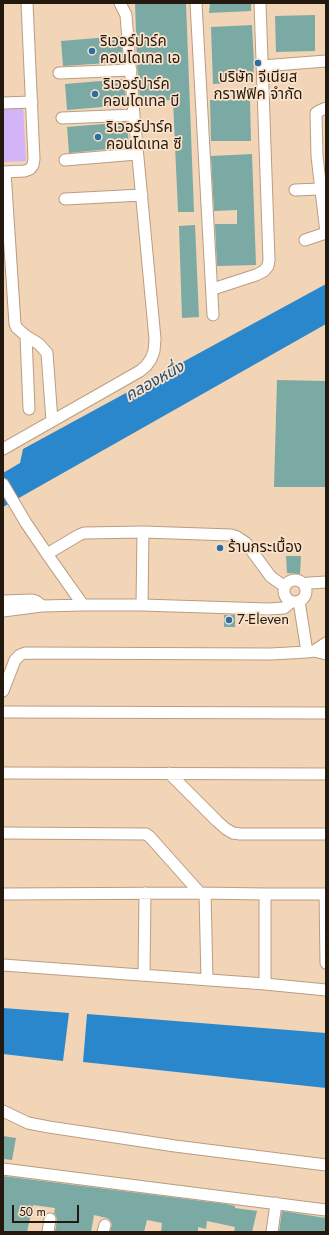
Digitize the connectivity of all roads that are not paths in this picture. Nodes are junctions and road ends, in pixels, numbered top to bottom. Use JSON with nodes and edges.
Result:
{"nodes":[{"id":1,"x":27,"y":3,"type":"edge"},
{"id":2,"x":120,"y":3,"type":"edge"},
{"id":3,"x":196,"y":3,"type":"edge"},
{"id":4,"x":260,"y":3,"type":"edge"},
{"id":5,"x":326,"y":61,"type":"edge"},
{"id":6,"x":262,"y":66,"type":"junction"},
{"id":7,"x":131,"y":70,"type":"junction"},
{"id":8,"x":59,"y":73,"type":"dead end"},
{"id":9,"x":32,"y":102,"type":"junction"},
{"id":10,"x":3,"y":103,"type":"edge"},
{"id":11,"x":326,"y":108,"type":"edge"},
{"id":12,"x":134,"y":115,"type":"junction"},
{"id":13,"x":62,"y":118,"type":"dead end"},
{"id":14,"x":137,"y":154,"type":"junction"},
{"id":15,"x":65,"y":160,"type":"dead end"},
{"id":16,"x":4,"y":172,"type":"edge"},
{"id":17,"x":322,"y":185,"type":"edge"},
{"id":18,"x":295,"y":190,"type":"dead end"},
{"id":19,"x":142,"y":195,"type":"junction"},
{"id":20,"x":65,"y":199,"type":"dead end"},
{"id":21,"x":326,"y":233,"type":"edge"},
{"id":22,"x":305,"y":240,"type":"dead end"},
{"id":23,"x":212,"y":289,"type":"junction"},
{"id":24,"x":213,"y":315,"type":"dead end"},
{"id":25,"x":26,"y":336,"type":"junction"},
{"id":26,"x":29,"y":409,"type":"dead end"},
{"id":27,"x":52,"y":421,"type":"junction"},
{"id":28,"x":3,"y":449,"type":"edge"},
{"id":29,"x":3,"y":484,"type":"edge"},
{"id":30,"x":143,"y":532,"type":"junction"},
{"id":31,"x":47,"y":554,"type":"junction"},
{"id":32,"x":326,"y":582,"type":"edge"},
{"id":33,"x":304,"y":584,"type":"junction"},
{"id":34,"x":284,"y":586,"type":"junction"},
{"id":35,"x":3,"y":600,"type":"edge"},
{"id":36,"x":295,"y":601,"type":"junction"},
{"id":37,"x":83,"y":605,"type":"junction"},
{"id":38,"x":42,"y":606,"type":"junction"},
{"id":39,"x":142,"y":606,"type":"junction"},
{"id":40,"x":3,"y":611,"type":"edge"},
{"id":41,"x":326,"y":644,"type":"edge"},
{"id":42,"x":310,"y":652,"type":"junction"},
{"id":43,"x":326,"y":654,"type":"edge"},
{"id":44,"x":3,"y":691,"type":"edge"},
{"id":45,"x":3,"y":712,"type":"edge"},
{"id":46,"x":326,"y":713,"type":"edge"},
{"id":47,"x":3,"y":773,"type":"edge"},
{"id":48,"x":169,"y":773,"type":"junction"},
{"id":49,"x":326,"y":774,"type":"edge"},
{"id":50,"x":3,"y":833,"type":"edge"},
{"id":51,"x":326,"y":834,"type":"edge"},
{"id":52,"x":203,"y":893,"type":"junction"},
{"id":53,"x":3,"y":894,"type":"edge"},
{"id":54,"x":145,"y":894,"type":"junction"},
{"id":55,"x":265,"y":894,"type":"junction"},
{"id":56,"x":326,"y":894,"type":"edge"},
{"id":57,"x":326,"y":963,"type":"edge"},
{"id":58,"x":3,"y":965,"type":"edge"},
{"id":59,"x":144,"y":975,"type":"junction"},
{"id":60,"x":207,"y":980,"type":"junction"},
{"id":61,"x":265,"y":984,"type":"junction"},
{"id":62,"x":326,"y":990,"type":"edge"},
{"id":63,"x":3,"y":1111,"type":"edge"},
{"id":64,"x":326,"y":1165,"type":"edge"},
{"id":65,"x":3,"y":1169,"type":"edge"},
{"id":66,"x":276,"y":1203,"type":"junction"},
{"id":67,"x":326,"y":1210,"type":"edge"},
{"id":68,"x":50,"y":1219,"type":"dead end"},
{"id":69,"x":48,"y":1232,"type":"edge"},
{"id":70,"x":272,"y":1232,"type":"edge"}],
"edges":[{"from":1,"to":9,"type":"street"},
{"from":2,"to":7,"type":"street"},
{"from":3,"to":23,"type":"street"},
{"from":4,"to":6,"type":"street"},
{"from":5,"to":6,"type":"street"},
{"from":6,"to":23,"type":"street"},
{"from":7,"to":8,"type":"street"},
{"from":7,"to":12,"type":"street"},
{"from":9,"to":10,"type":"street"},
{"from":9,"to":16,"type":"street"},
{"from":11,"to":17,"type":"street"},
{"from":12,"to":13,"type":"street"},
{"from":12,"to":14,"type":"street"},
{"from":14,"to":15,"type":"street"},
{"from":14,"to":19,"type":"street"},
{"from":16,"to":25,"type":"street"},
{"from":17,"to":18,"type":"street"},
{"from":17,"to":21,"type":"street"},
{"from":19,"to":20,"type":"street"},
{"from":19,"to":27,"type":"street"},
{"from":21,"to":22,"type":"street"},
{"from":23,"to":24,"type":"street"},
{"from":25,"to":26,"type":"street"},
{"from":25,"to":27,"type":"street"},
{"from":27,"to":28,"type":"street"},
{"from":29,"to":31,"type":"street"},
{"from":30,"to":31,"type":"street"},
{"from":30,"to":34,"type":"street"},
{"from":30,"to":39,"type":"street"},
{"from":31,"to":37,"type":"street"},
{"from":32,"to":33,"type":"street"},
{"from":33,"to":34,"type":"street"},
{"from":33,"to":36,"type":"street"},
{"from":34,"to":36,"type":"street"},
{"from":35,"to":38,"type":"street"},
{"from":36,"to":39,"type":"street"},
{"from":36,"to":42,"type":"street"},
{"from":37,"to":38,"type":"street"},
{"from":37,"to":39,"type":"street"},
{"from":38,"to":40,"type":"street"},
{"from":41,"to":42,"type":"street"},
{"from":42,"to":43,"type":"street"},
{"from":42,"to":44,"type":"street"},
{"from":45,"to":46,"type":"street"},
{"from":47,"to":48,"type":"street"},
{"from":48,"to":49,"type":"street"},
{"from":48,"to":51,"type":"street"},
{"from":50,"to":52,"type":"street"},
{"from":52,"to":54,"type":"street"},
{"from":52,"to":55,"type":"street"},
{"from":52,"to":60,"type":"street"},
{"from":53,"to":54,"type":"street"},
{"from":54,"to":59,"type":"street"},
{"from":55,"to":56,"type":"street"},
{"from":55,"to":61,"type":"street"},
{"from":56,"to":57,"type":"street"},
{"from":58,"to":59,"type":"street"},
{"from":59,"to":60,"type":"street"},
{"from":60,"to":61,"type":"street"},
{"from":61,"to":62,"type":"street"},
{"from":63,"to":64,"type":"street"},
{"from":65,"to":66,"type":"street"},
{"from":66,"to":67,"type":"street"},
{"from":66,"to":70,"type":"street"},
{"from":68,"to":69,"type":"street"}]}
